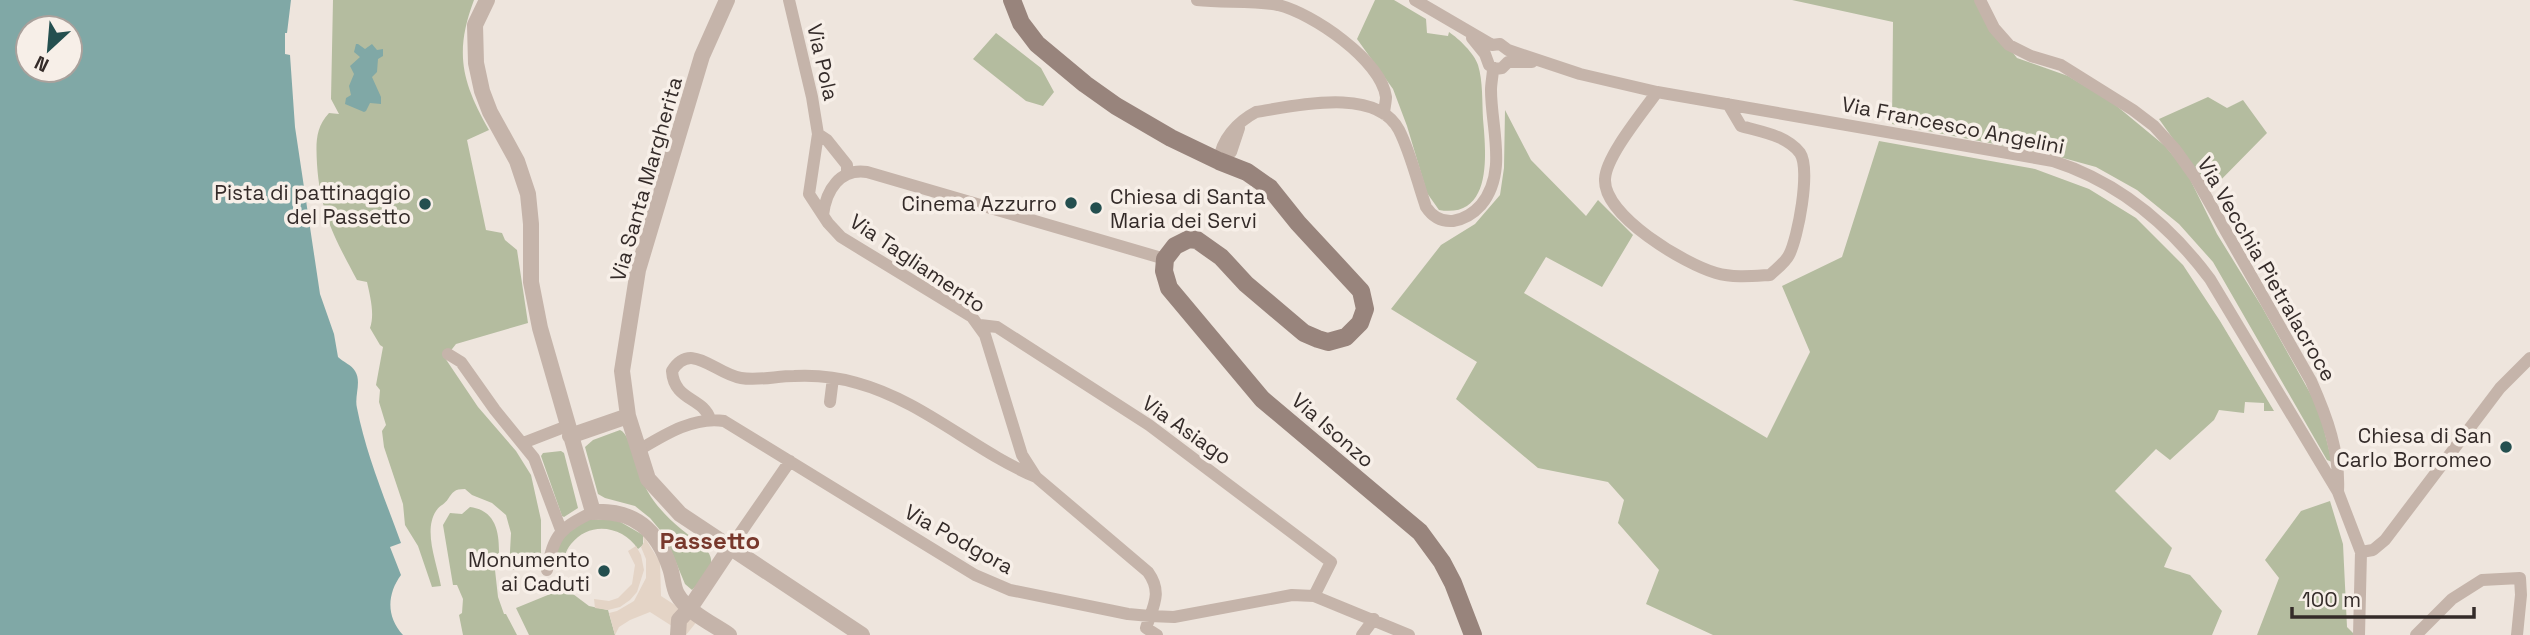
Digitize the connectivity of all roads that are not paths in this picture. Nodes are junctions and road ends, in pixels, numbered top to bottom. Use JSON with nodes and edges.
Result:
{"nodes":[{"id":1,"x":487,"y":0,"type":"edge"},
{"id":2,"x":727,"y":0,"type":"edge"},
{"id":3,"x":789,"y":0,"type":"edge"},
{"id":4,"x":1012,"y":0,"type":"edge"},
{"id":5,"x":1197,"y":0,"type":"edge"},
{"id":6,"x":1415,"y":0,"type":"edge"},
{"id":7,"x":1980,"y":0,"type":"edge"},
{"id":8,"x":1489,"y":50,"type":"junction"},
{"id":9,"x":1508,"y":56,"type":"junction"},
{"id":10,"x":1493,"y":68,"type":"junction"},
{"id":11,"x":1657,"y":92,"type":"junction"},
{"id":12,"x":1728,"y":104,"type":"junction"},
{"id":13,"x":1384,"y":114,"type":"junction"},
{"id":14,"x":818,"y":134,"type":"junction"},
{"id":15,"x":1219,"y":161,"type":"junction"},
{"id":16,"x":847,"y":173,"type":"junction"},
{"id":17,"x":823,"y":215,"type":"junction"},
{"id":18,"x":1165,"y":259,"type":"junction"},
{"id":19,"x":980,"y":325,"type":"junction"},
{"id":20,"x":447,"y":354,"type":"dead end"},
{"id":21,"x":2530,"y":358,"type":"edge"},
{"id":22,"x":833,"y":378,"type":"junction"},
{"id":23,"x":830,"y":402,"type":"dead end"},
{"id":24,"x":628,"y":416,"type":"junction"},
{"id":25,"x":710,"y":419,"type":"junction"},
{"id":26,"x":569,"y":431,"type":"junction"},
{"id":27,"x":523,"y":443,"type":"junction"},
{"id":28,"x":639,"y":450,"type":"junction"},
{"id":29,"x":790,"y":461,"type":"junction"},
{"id":30,"x":1035,"y":477,"type":"junction"},
{"id":31,"x":2338,"y":492,"type":"junction"},
{"id":32,"x":593,"y":512,"type":"junction"},
{"id":33,"x":561,"y":530,"type":"junction"},
{"id":34,"x":730,"y":548,"type":"junction"},
{"id":35,"x":2361,"y":552,"type":"junction"},
{"id":36,"x":2530,"y":568,"type":"edge"},
{"id":37,"x":547,"y":570,"type":"dead end"},
{"id":38,"x":2520,"y":578,"type":"junction"},
{"id":39,"x":1314,"y":596,"type":"junction"},
{"id":40,"x":690,"y":608,"type":"junction"},
{"id":41,"x":1150,"y":616,"type":"junction"},
{"id":42,"x":1374,"y":619,"type":"junction"},
{"id":43,"x":678,"y":635,"type":"edge"},
{"id":44,"x":729,"y":635,"type":"edge"},
{"id":45,"x":862,"y":635,"type":"edge"},
{"id":46,"x":1157,"y":635,"type":"edge"},
{"id":47,"x":1362,"y":635,"type":"edge"},
{"id":48,"x":1409,"y":635,"type":"edge"},
{"id":49,"x":1473,"y":635,"type":"edge"},
{"id":50,"x":2359,"y":635,"type":"edge"},
{"id":51,"x":2416,"y":635,"type":"edge"},
{"id":52,"x":2517,"y":635,"type":"edge"}],
"edges":[{"from":1,"to":26,"type":"street"},
{"from":2,"to":24,"type":"street","name":"Via Santa Margherita"},
{"from":3,"to":14,"type":"street","name":"Via Pola"},
{"from":4,"to":15,"type":"main road"},
{"from":5,"to":13,"type":"street"},
{"from":6,"to":8,"type":"street","name":"Via Francesco Angelini"},
{"from":7,"to":31,"type":"street","name":"Via Vecchia Pietralacroce"},
{"from":8,"to":9,"type":"street","name":"Via Francesco Angelini"},
{"from":8,"to":10,"type":"street"},
{"from":9,"to":10,"type":"street"},
{"from":9,"to":11,"type":"street","name":"Via Francesco Angelini"},
{"from":10,"to":13,"type":"street"},
{"from":11,"to":12,"type":"street","name":"Via Francesco Angelini"},
{"from":11,"to":12,"type":"street"},
{"from":12,"to":31,"type":"street","name":"Via Francesco Angelini"},
{"from":13,"to":15,"type":"street"},
{"from":14,"to":16,"type":"street"},
{"from":14,"to":17,"type":"street","name":"Via Tagliamento"},
{"from":15,"to":18,"type":"main road"},
{"from":16,"to":17,"type":"street","name":"Via Tagliamento"},
{"from":16,"to":18,"type":"street"},
{"from":17,"to":19,"type":"street","name":"Via Tagliamento"},
{"from":18,"to":49,"type":"main road","name":"Via Isonzo"},
{"from":19,"to":30,"type":"street","name":"Via Tagliamento"},
{"from":19,"to":39,"type":"street","name":"Via Asiago"},
{"from":20,"to":27,"type":"street"},
{"from":21,"to":35,"type":"street"},
{"from":22,"to":23,"type":"street"},
{"from":22,"to":25,"type":"street","name":"Via Podgora"},
{"from":22,"to":30,"type":"street"},
{"from":24,"to":26,"type":"street"},
{"from":24,"to":28,"type":"street","name":"Via Santa Margherita"},
{"from":25,"to":28,"type":"street"},
{"from":25,"to":29,"type":"street","name":"Via Podgora"},
{"from":26,"to":27,"type":"street"},
{"from":26,"to":32,"type":"street"},
{"from":27,"to":33,"type":"street"},
{"from":28,"to":34,"type":"street","name":"Via Santa Margherita"},
{"from":29,"to":34,"type":"street"},
{"from":29,"to":41,"type":"street","name":"Via Podgora"},
{"from":30,"to":41,"type":"street","name":"Via Tagliamento"},
{"from":31,"to":35,"type":"street","name":"Via Francesco Angelini"},
{"from":32,"to":33,"type":"street"},
{"from":32,"to":40,"type":"street"},
{"from":33,"to":37,"type":"street"},
{"from":34,"to":40,"type":"street"},
{"from":34,"to":45,"type":"street","name":"Via Santa Margherita"},
{"from":35,"to":50,"type":"street","name":"Via Francesco Angelini"},
{"from":36,"to":38,"type":"street"},
{"from":38,"to":51,"type":"street"},
{"from":38,"to":52,"type":"street"},
{"from":39,"to":41,"type":"street","name":"Via Podgora"},
{"from":39,"to":42,"type":"street","name":"Via Podgora"},
{"from":40,"to":43,"type":"street"},
{"from":40,"to":44,"type":"street"},
{"from":41,"to":46,"type":"street"},
{"from":42,"to":47,"type":"street"},
{"from":42,"to":48,"type":"street","name":"Via Podgora"}]}
